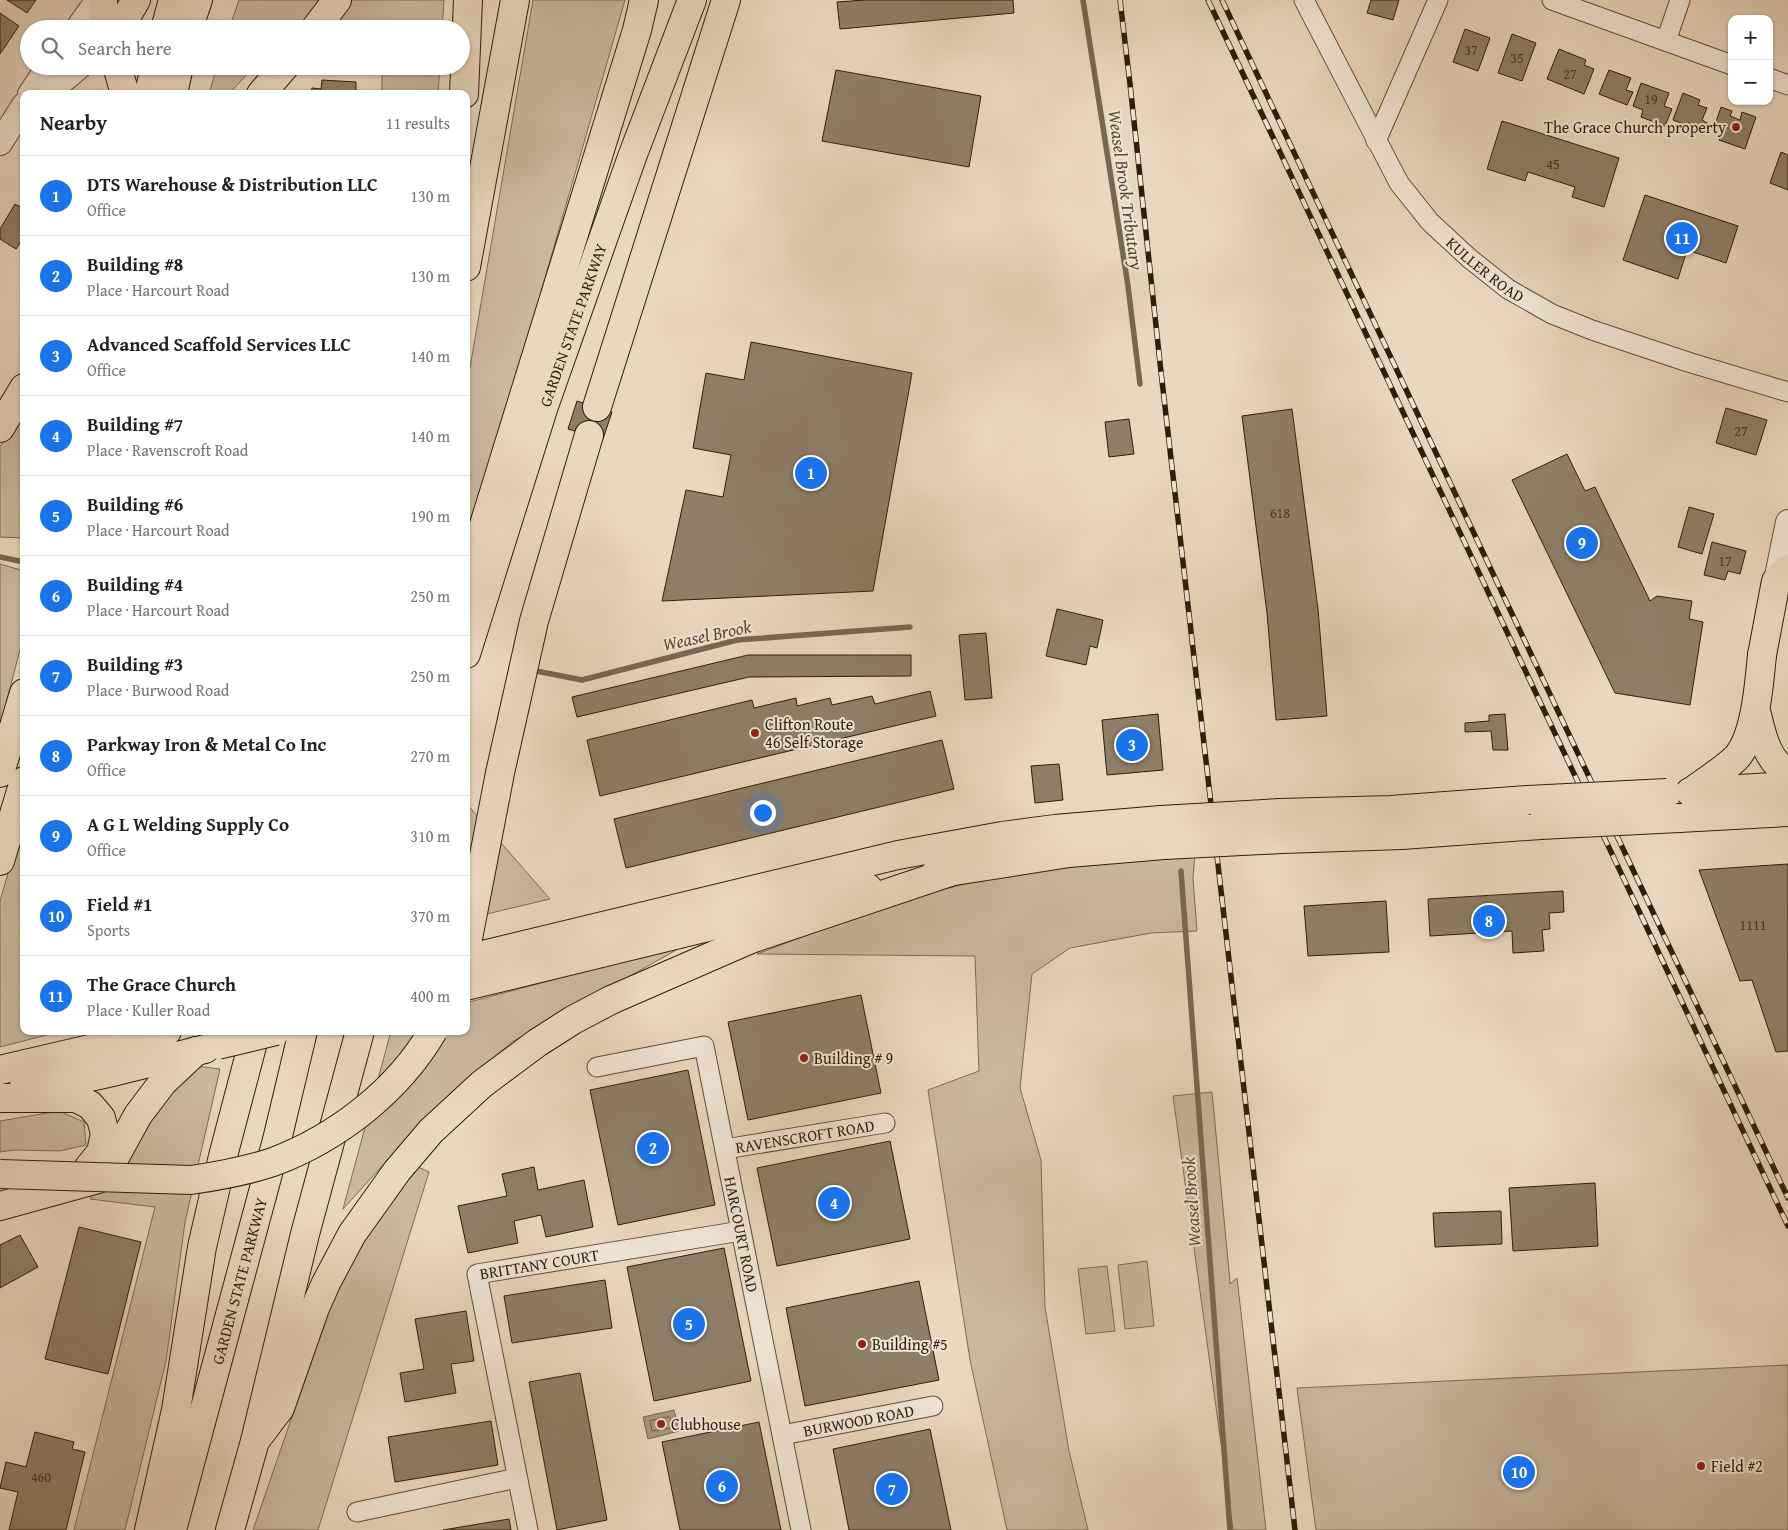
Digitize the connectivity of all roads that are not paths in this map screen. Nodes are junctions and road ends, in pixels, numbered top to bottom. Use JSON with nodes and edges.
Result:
{"nodes":[{"id":1,"x":98,"y":0,"type":"edge"},
{"id":2,"x":103,"y":0,"type":"edge"},
{"id":3,"x":136,"y":0,"type":"edge"},
{"id":4,"x":173,"y":0,"type":"edge"},
{"id":5,"x":198,"y":0,"type":"edge"},
{"id":6,"x":337,"y":0,"type":"edge"},
{"id":7,"x":468,"y":0,"type":"edge"},
{"id":8,"x":515,"y":0,"type":"edge"},
{"id":9,"x":644,"y":0,"type":"edge"},
{"id":10,"x":692,"y":0,"type":"edge"},
{"id":11,"x":726,"y":0,"type":"edge"},
{"id":12,"x":1304,"y":0,"type":"edge"},
{"id":13,"x":1438,"y":0,"type":"edge"},
{"id":14,"x":1552,"y":0,"type":"edge"},
{"id":15,"x":1680,"y":0,"type":"edge"},
{"id":16,"x":84,"y":20,"type":"edge"},
{"id":17,"x":105,"y":20,"type":"edge"},
{"id":18,"x":125,"y":20,"type":"edge"},
{"id":19,"x":167,"y":20,"type":"edge"},
{"id":20,"x":191,"y":20,"type":"edge"},
{"id":21,"x":321,"y":20,"type":"edge"},
{"id":22,"x":467,"y":20,"type":"edge"},
{"id":23,"x":1666,"y":41,"type":"junction"},
{"id":24,"x":1728,"y":64,"type":"edge"},
{"id":25,"x":43,"y":75,"type":"edge"},
{"id":26,"x":70,"y":75,"type":"edge"},
{"id":27,"x":120,"y":75,"type":"edge"},
{"id":28,"x":154,"y":75,"type":"edge"},
{"id":29,"x":177,"y":75,"type":"edge"},
{"id":30,"x":277,"y":75,"type":"edge"},
{"id":31,"x":465,"y":75,"type":"edge"},
{"id":32,"x":1773,"y":79,"type":"edge"},
{"id":33,"x":1788,"y":85,"type":"edge"},
{"id":34,"x":33,"y":90,"type":"edge"},
{"id":35,"x":53,"y":90,"type":"edge"},
{"id":36,"x":124,"y":90,"type":"edge"},
{"id":37,"x":150,"y":90,"type":"edge"},
{"id":38,"x":174,"y":90,"type":"edge"},
{"id":39,"x":264,"y":90,"type":"edge"},
{"id":40,"x":464,"y":90,"type":"edge"},
{"id":41,"x":20,"y":111,"type":"edge"},
{"id":42,"x":20,"y":121,"type":"edge"},
{"id":43,"x":1376,"y":140,"type":"junction"},
{"id":44,"x":2,"y":141,"type":"edge"},
{"id":45,"x":470,"y":245,"type":"edge"},
{"id":46,"x":1788,"y":392,"type":"edge"},
{"id":47,"x":20,"y":395,"type":"edge"},
{"id":48,"x":597,"y":407,"type":"dead end"},
{"id":49,"x":0,"y":428,"type":"edge"},
{"id":50,"x":589,"y":435,"type":"dead end"},
{"id":51,"x":1788,"y":522,"type":"edge"},
{"id":52,"x":470,"y":570,"type":"edge"},
{"id":53,"x":1782,"y":575,"type":"edge"},
{"id":54,"x":470,"y":641,"type":"edge"},
{"id":55,"x":20,"y":706,"type":"edge"},
{"id":56,"x":1756,"y":711,"type":"junction"},
{"id":57,"x":0,"y":773,"type":"edge"},
{"id":58,"x":1788,"y":773,"type":"edge"},
{"id":59,"x":1788,"y":786,"type":"edge"},
{"id":60,"x":1679,"y":792,"type":"junction"},
{"id":61,"x":20,"y":795,"type":"edge"},
{"id":62,"x":1788,"y":812,"type":"edge"},
{"id":63,"x":1281,"y":826,"type":"junction"},
{"id":64,"x":1163,"y":833,"type":"junction"},
{"id":65,"x":0,"y":861,"type":"edge"},
{"id":66,"x":959,"y":869,"type":"junction"},
{"id":67,"x":470,"y":928,"type":"edge"},
{"id":68,"x":470,"y":958,"type":"edge"},
{"id":69,"x":470,"y":985,"type":"edge"},
{"id":70,"x":150,"y":1035,"type":"edge"},
{"id":71,"x":255,"y":1035,"type":"edge"},
{"id":72,"x":260,"y":1035,"type":"edge"},
{"id":73,"x":302,"y":1035,"type":"edge"},
{"id":74,"x":358,"y":1035,"type":"edge"},
{"id":75,"x":430,"y":1035,"type":"edge"},
{"id":76,"x":207,"y":1048,"type":"junction"},
{"id":77,"x":597,"y":1067,"type":"dead end"},
{"id":78,"x":0,"y":1070,"type":"edge"},
{"id":79,"x":0,"y":1098,"type":"edge"},
{"id":80,"x":885,"y":1122,"type":"dead end"},
{"id":81,"x":725,"y":1149,"type":"junction"},
{"id":82,"x":0,"y":1174,"type":"edge"},
{"id":83,"x":70,"y":1187,"type":"junction"},
{"id":84,"x":0,"y":1206,"type":"edge"},
{"id":85,"x":741,"y":1231,"type":"junction"},
{"id":86,"x":933,"y":1406,"type":"dead end"},
{"id":87,"x":782,"y":1435,"type":"junction"},
{"id":88,"x":255,"y":1441,"type":"junction"},
{"id":89,"x":517,"y":1478,"type":"junction"},
{"id":90,"x":357,"y":1512,"type":"dead end"},
{"id":91,"x":150,"y":1530,"type":"edge"},
{"id":92,"x":172,"y":1530,"type":"edge"},
{"id":93,"x":230,"y":1530,"type":"edge"},
{"id":94,"x":528,"y":1530,"type":"edge"},
{"id":95,"x":801,"y":1530,"type":"edge"}],
"edges":[{"from":1,"to":16,"type":"street"},
{"from":2,"to":17,"type":"main road"},
{"from":3,"to":18,"type":"main road"},
{"from":4,"to":19,"type":"main road"},
{"from":5,"to":20,"type":"main road"},
{"from":6,"to":21,"type":"main road"},
{"from":7,"to":22,"type":"main road"},
{"from":8,"to":45,"type":"main road"},
{"from":9,"to":52,"type":"main road"},
{"from":10,"to":54,"type":"main road","name":"GARDEN STATE PARKWAY"},
{"from":11,"to":48,"type":"main road"},
{"from":12,"to":43,"type":"street","name":"KULLER ROAD"},
{"from":13,"to":43,"type":"street"},
{"from":14,"to":23,"type":"street"},
{"from":15,"to":23,"type":"street"},
{"from":23,"to":24,"type":"street"},
{"from":25,"to":34,"type":"street"},
{"from":26,"to":35,"type":"street"},
{"from":27,"to":36,"type":"main road"},
{"from":28,"to":37,"type":"main road"},
{"from":29,"to":38,"type":"main road"},
{"from":30,"to":39,"type":"main road"},
{"from":31,"to":40,"type":"main road"},
{"from":32,"to":33,"type":"street"},
{"from":41,"to":44,"type":"street"},
{"from":42,"to":44,"type":"street"},
{"from":43,"to":46,"type":"street","name":"KULLER ROAD"},
{"from":47,"to":49,"type":"main road"},
{"from":50,"to":67,"type":"main road"},
{"from":51,"to":53,"type":"street"},
{"from":53,"to":56,"type":"main road"},
{"from":55,"to":57,"type":"main road"},
{"from":56,"to":58,"type":"main road"},
{"from":56,"to":60,"type":"main road"},
{"from":59,"to":60,"type":"main road"},
{"from":60,"to":63,"type":"main road","bridge":true},
{"from":61,"to":65,"type":"main road"},
{"from":62,"to":63,"type":"main road","bridge":true},
{"from":63,"to":64,"type":"main road","bridge":true},
{"from":64,"to":66,"type":"main road"},
{"from":64,"to":68,"type":"main road"},
{"from":66,"to":69,"type":"main road"},
{"from":66,"to":88,"type":"main road"},
{"from":70,"to":78,"type":"main road"},
{"from":71,"to":91,"type":"main road"},
{"from":72,"to":76,"type":"main road","bridge":true},
{"from":73,"to":92,"type":"main road","name":"GARDEN STATE PARKWAY"},
{"from":74,"to":88,"type":"main road"},
{"from":75,"to":82,"type":"main road","bridge":true},
{"from":76,"to":79,"type":"main road"},
{"from":76,"to":83,"type":"main road"},
{"from":77,"to":81,"type":"street","name":"HARCOURT ROAD"},
{"from":79,"to":83,"type":"main road"},
{"from":80,"to":81,"type":"street","name":"RAVENSCROFT ROAD"},
{"from":81,"to":85,"type":"street","name":"HARCOURT ROAD"},
{"from":83,"to":84,"type":"main road"},
{"from":85,"to":87,"type":"street","name":"HARCOURT ROAD"},
{"from":85,"to":89,"type":"street","name":"BRITTANY COURT"},
{"from":86,"to":87,"type":"street","name":"BURWOOD ROAD"},
{"from":87,"to":95,"type":"street","name":"HARCOURT ROAD"},
{"from":88,"to":93,"type":"main road"},
{"from":89,"to":90,"type":"street"},
{"from":89,"to":94,"type":"street","name":"BRITTANY COURT"}]}
